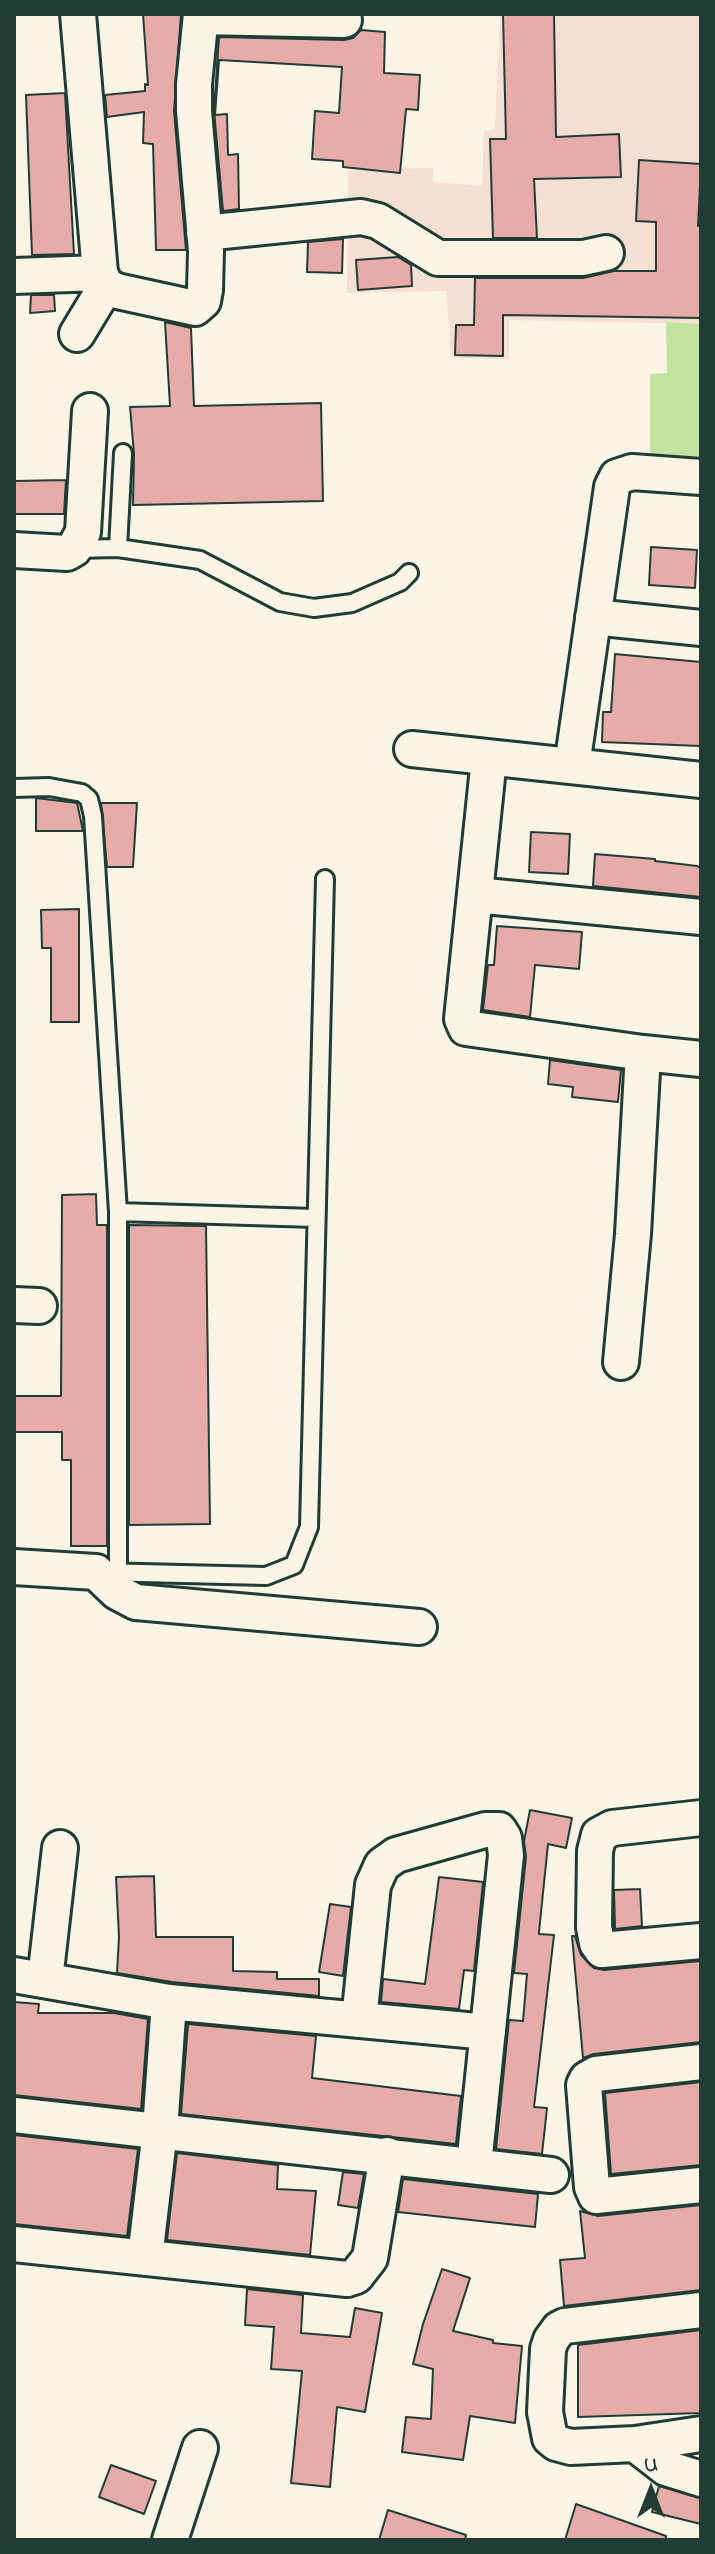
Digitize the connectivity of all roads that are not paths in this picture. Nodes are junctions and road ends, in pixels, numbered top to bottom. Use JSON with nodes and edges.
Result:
{"nodes":[{"id":1,"x":78,"y":14,"type":"edge"},
{"id":2,"x":201,"y":15,"type":"edge"},
{"id":3,"x":344,"y":20,"type":"dead end"},
{"id":4,"x":204,"y":233,"type":"junction"},
{"id":5,"x":606,"y":253,"type":"dead end"},
{"id":6,"x":14,"y":276,"type":"edge"},
{"id":7,"x":103,"y":280,"type":"junction"},
{"id":8,"x":77,"y":334,"type":"dead end"},
{"id":9,"x":90,"y":411,"type":"dead end"},
{"id":10,"x":123,"y":453,"type":"dead end"},
{"id":11,"x":701,"y":477,"type":"edge"},
{"id":12,"x":118,"y":548,"type":"junction"},
{"id":13,"x":74,"y":549,"type":"junction"},
{"id":14,"x":14,"y":550,"type":"edge"},
{"id":15,"x":409,"y":573,"type":"dead end"},
{"id":16,"x":593,"y":617,"type":"junction"},
{"id":17,"x":701,"y":628,"type":"edge"},
{"id":18,"x":412,"y":749,"type":"dead end"},
{"id":19,"x":489,"y":758,"type":"junction"},
{"id":20,"x":572,"y":766,"type":"junction"},
{"id":21,"x":701,"y":780,"type":"edge"},
{"id":22,"x":14,"y":788,"type":"edge"},
{"id":23,"x":325,"y":879,"type":"dead end"},
{"id":24,"x":475,"y":895,"type":"junction"},
{"id":25,"x":701,"y":917,"type":"edge"},
{"id":26,"x":643,"y":1053,"type":"junction"},
{"id":27,"x":701,"y":1059,"type":"edge"},
{"id":28,"x":118,"y":1212,"type":"junction"},
{"id":29,"x":315,"y":1218,"type":"junction"},
{"id":30,"x":621,"y":1362,"type":"dead end"},
{"id":31,"x":14,"y":1567,"type":"edge"},
{"id":32,"x":107,"y":1572,"type":"junction"},
{"id":33,"x":419,"y":1627,"type":"dead end"},
{"id":34,"x":701,"y":1818,"type":"edge"},
{"id":35,"x":60,"y":1848,"type":"dead end"},
{"id":36,"x":701,"y":1941,"type":"edge"},
{"id":37,"x":29,"y":1977,"type":"edge"},
{"id":38,"x":169,"y":2002,"type":"junction"},
{"id":39,"x":359,"y":2020,"type":"junction"},
{"id":40,"x":488,"y":2032,"type":"junction"},
{"id":41,"x":701,"y":2062,"type":"edge"},
{"id":42,"x":14,"y":2115,"type":"edge"},
{"id":43,"x":160,"y":2130,"type":"junction"},
{"id":44,"x":387,"y":2155,"type":"junction"},
{"id":45,"x":474,"y":2165,"type":"junction"},
{"id":46,"x":551,"y":2175,"type":"dead end"},
{"id":47,"x":701,"y":2185,"type":"edge"},
{"id":48,"x":14,"y":2244,"type":"edge"},
{"id":49,"x":145,"y":2258,"type":"junction"},
{"id":50,"x":701,"y":2310,"type":"edge"},
{"id":51,"x":701,"y":2434,"type":"edge"},
{"id":52,"x":635,"y":2444,"type":"junction"},
{"id":53,"x":200,"y":2448,"type":"dead end"},
{"id":54,"x":701,"y":2479,"type":"edge"},
{"id":55,"x":170,"y":2540,"type":"edge"}],
"edges":[{"from":1,"to":7,"type":"street"},
{"from":2,"to":3,"type":"street"},
{"from":2,"to":4,"type":"street"},
{"from":4,"to":5,"type":"street"},
{"from":4,"to":7,"type":"street"},
{"from":6,"to":7,"type":"street"},
{"from":7,"to":8,"type":"street"},
{"from":9,"to":13,"type":"street"},
{"from":10,"to":12,"type":"lane"},
{"from":11,"to":16,"type":"street"},
{"from":12,"to":13,"type":"lane"},
{"from":12,"to":15,"type":"lane"},
{"from":13,"to":14,"type":"street"},
{"from":16,"to":17,"type":"street"},
{"from":16,"to":20,"type":"street"},
{"from":18,"to":19,"type":"street"},
{"from":19,"to":20,"type":"street"},
{"from":19,"to":24,"type":"street"},
{"from":20,"to":21,"type":"street"},
{"from":22,"to":28,"type":"lane"},
{"from":23,"to":29,"type":"lane"},
{"from":24,"to":25,"type":"street"},
{"from":24,"to":26,"type":"street"},
{"from":26,"to":27,"type":"street"},
{"from":26,"to":30,"type":"street"},
{"from":28,"to":29,"type":"lane"},
{"from":28,"to":32,"type":"lane"},
{"from":29,"to":32,"type":"lane"},
{"from":31,"to":32,"type":"street"},
{"from":32,"to":33,"type":"street"},
{"from":34,"to":36,"type":"street"},
{"from":35,"to":37,"type":"street"},
{"from":37,"to":38,"type":"street"},
{"from":38,"to":39,"type":"street"},
{"from":38,"to":43,"type":"street"},
{"from":39,"to":40,"type":"street"},
{"from":39,"to":40,"type":"street"},
{"from":40,"to":45,"type":"street"},
{"from":41,"to":47,"type":"street"},
{"from":42,"to":43,"type":"street"},
{"from":43,"to":44,"type":"street"},
{"from":43,"to":49,"type":"street"},
{"from":44,"to":45,"type":"street"},
{"from":44,"to":49,"type":"street"},
{"from":45,"to":46,"type":"street"},
{"from":48,"to":49,"type":"street"},
{"from":50,"to":52,"type":"street"},
{"from":51,"to":52,"type":"street"},
{"from":52,"to":54,"type":"street"},
{"from":53,"to":55,"type":"street"}]}
